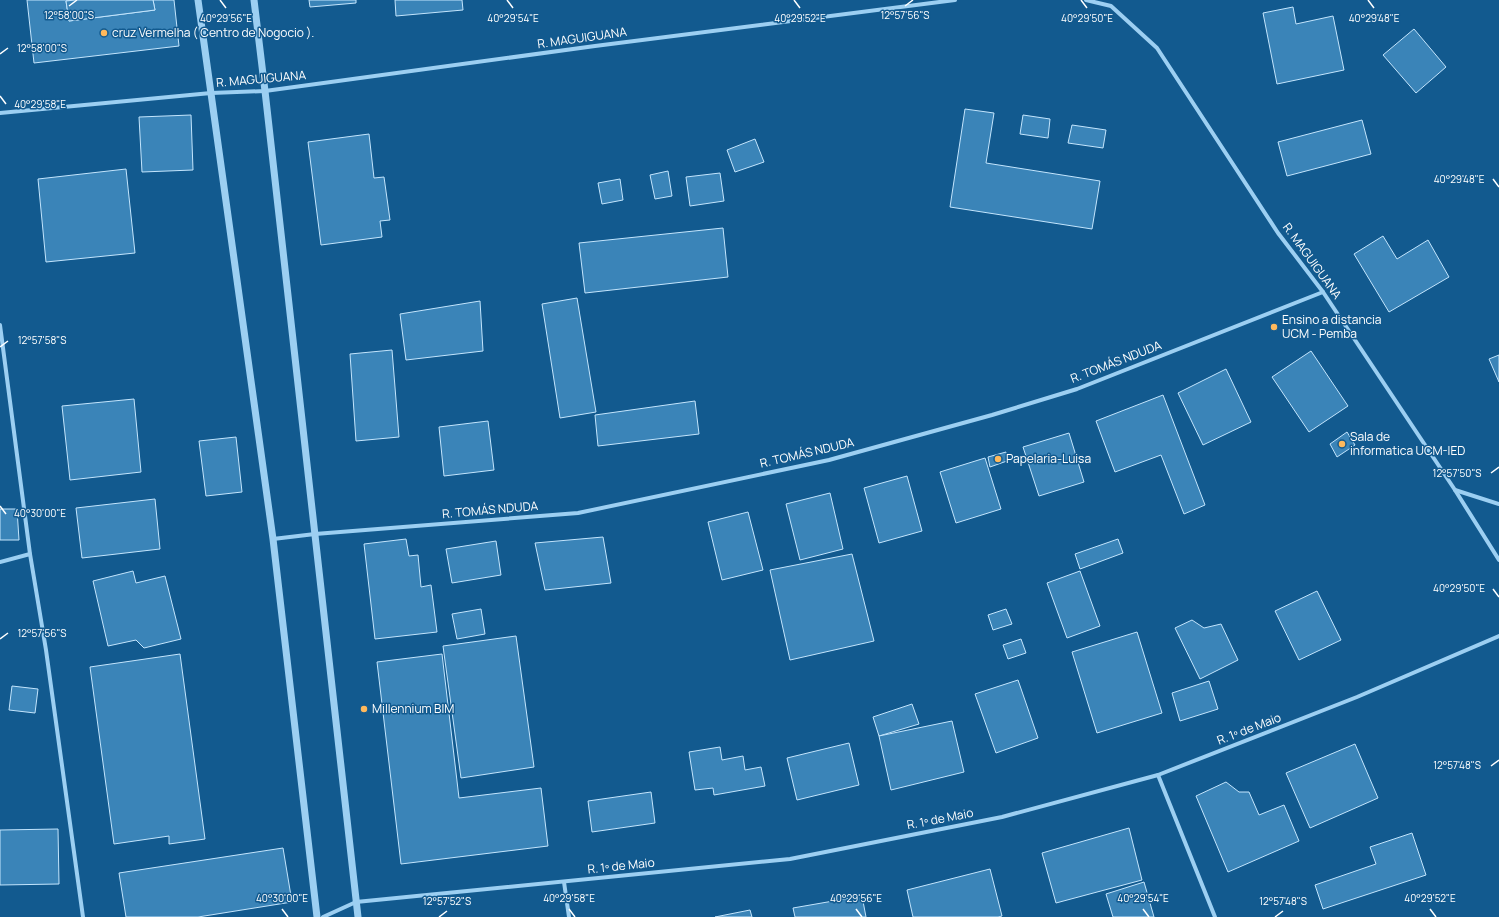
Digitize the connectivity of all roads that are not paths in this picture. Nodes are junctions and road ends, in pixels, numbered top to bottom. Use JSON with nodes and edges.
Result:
{"nodes":[{"id":1,"x":198,"y":0,"type":"edge"},
{"id":2,"x":254,"y":0,"type":"edge"},
{"id":3,"x":955,"y":0,"type":"edge"},
{"id":4,"x":1086,"y":0,"type":"edge"},
{"id":5,"x":265,"y":91,"type":"junction"},
{"id":6,"x":211,"y":93,"type":"junction"},
{"id":7,"x":0,"y":113,"type":"edge"},
{"id":8,"x":1323,"y":292,"type":"junction"},
{"id":9,"x":0,"y":325,"type":"edge"},
{"id":10,"x":1455,"y":490,"type":"junction"},
{"id":11,"x":1499,"y":504,"type":"edge"},
{"id":12,"x":315,"y":534,"type":"junction"},
{"id":13,"x":273,"y":539,"type":"junction"},
{"id":14,"x":30,"y":554,"type":"junction"},
{"id":15,"x":1499,"y":560,"type":"edge"},
{"id":16,"x":0,"y":562,"type":"edge"},
{"id":17,"x":1499,"y":636,"type":"edge"},
{"id":18,"x":1158,"y":775,"type":"junction"},
{"id":19,"x":564,"y":882,"type":"junction"},
{"id":20,"x":356,"y":902,"type":"junction"},
{"id":21,"x":83,"y":917,"type":"edge"},
{"id":22,"x":317,"y":917,"type":"edge"},
{"id":23,"x":324,"y":917,"type":"edge"},
{"id":24,"x":358,"y":917,"type":"edge"},
{"id":25,"x":569,"y":917,"type":"edge"},
{"id":26,"x":1215,"y":917,"type":"edge"}],
"edges":[{"from":1,"to":6,"type":"street"},
{"from":2,"to":5,"type":"street"},
{"from":3,"to":5,"type":"street","name":"R. MAGUIGUANA"},
{"from":4,"to":8,"type":"street","name":"R. MAGUIGUANA"},
{"from":5,"to":6,"type":"street","name":"R. MAGUIGUANA"},
{"from":5,"to":12,"type":"street"},
{"from":6,"to":7,"type":"street","name":"R. MAGUIGUANA"},
{"from":6,"to":13,"type":"street"},
{"from":8,"to":10,"type":"street","name":"R. MAGUIGUANA"},
{"from":8,"to":12,"type":"street","name":"R. TOMÁS NDUDA"},
{"from":9,"to":14,"type":"street"},
{"from":10,"to":11,"type":"street"},
{"from":10,"to":15,"type":"street","name":"R. MAGUIGUANA"},
{"from":12,"to":13,"type":"street","name":"R. TOMÁS NDUDA"},
{"from":12,"to":20,"type":"street"},
{"from":13,"to":22,"type":"street"},
{"from":14,"to":16,"type":"street"},
{"from":14,"to":21,"type":"street"},
{"from":17,"to":18,"type":"street","name":"R. 1º de Maio"},
{"from":18,"to":19,"type":"street","name":"R. 1º de Maio"},
{"from":18,"to":26,"type":"street"},
{"from":19,"to":20,"type":"street","name":"R. 1º de Maio"},
{"from":19,"to":25,"type":"street"},
{"from":20,"to":23,"type":"street","name":"R. 1º de Maio"},
{"from":20,"to":24,"type":"street"}]}
